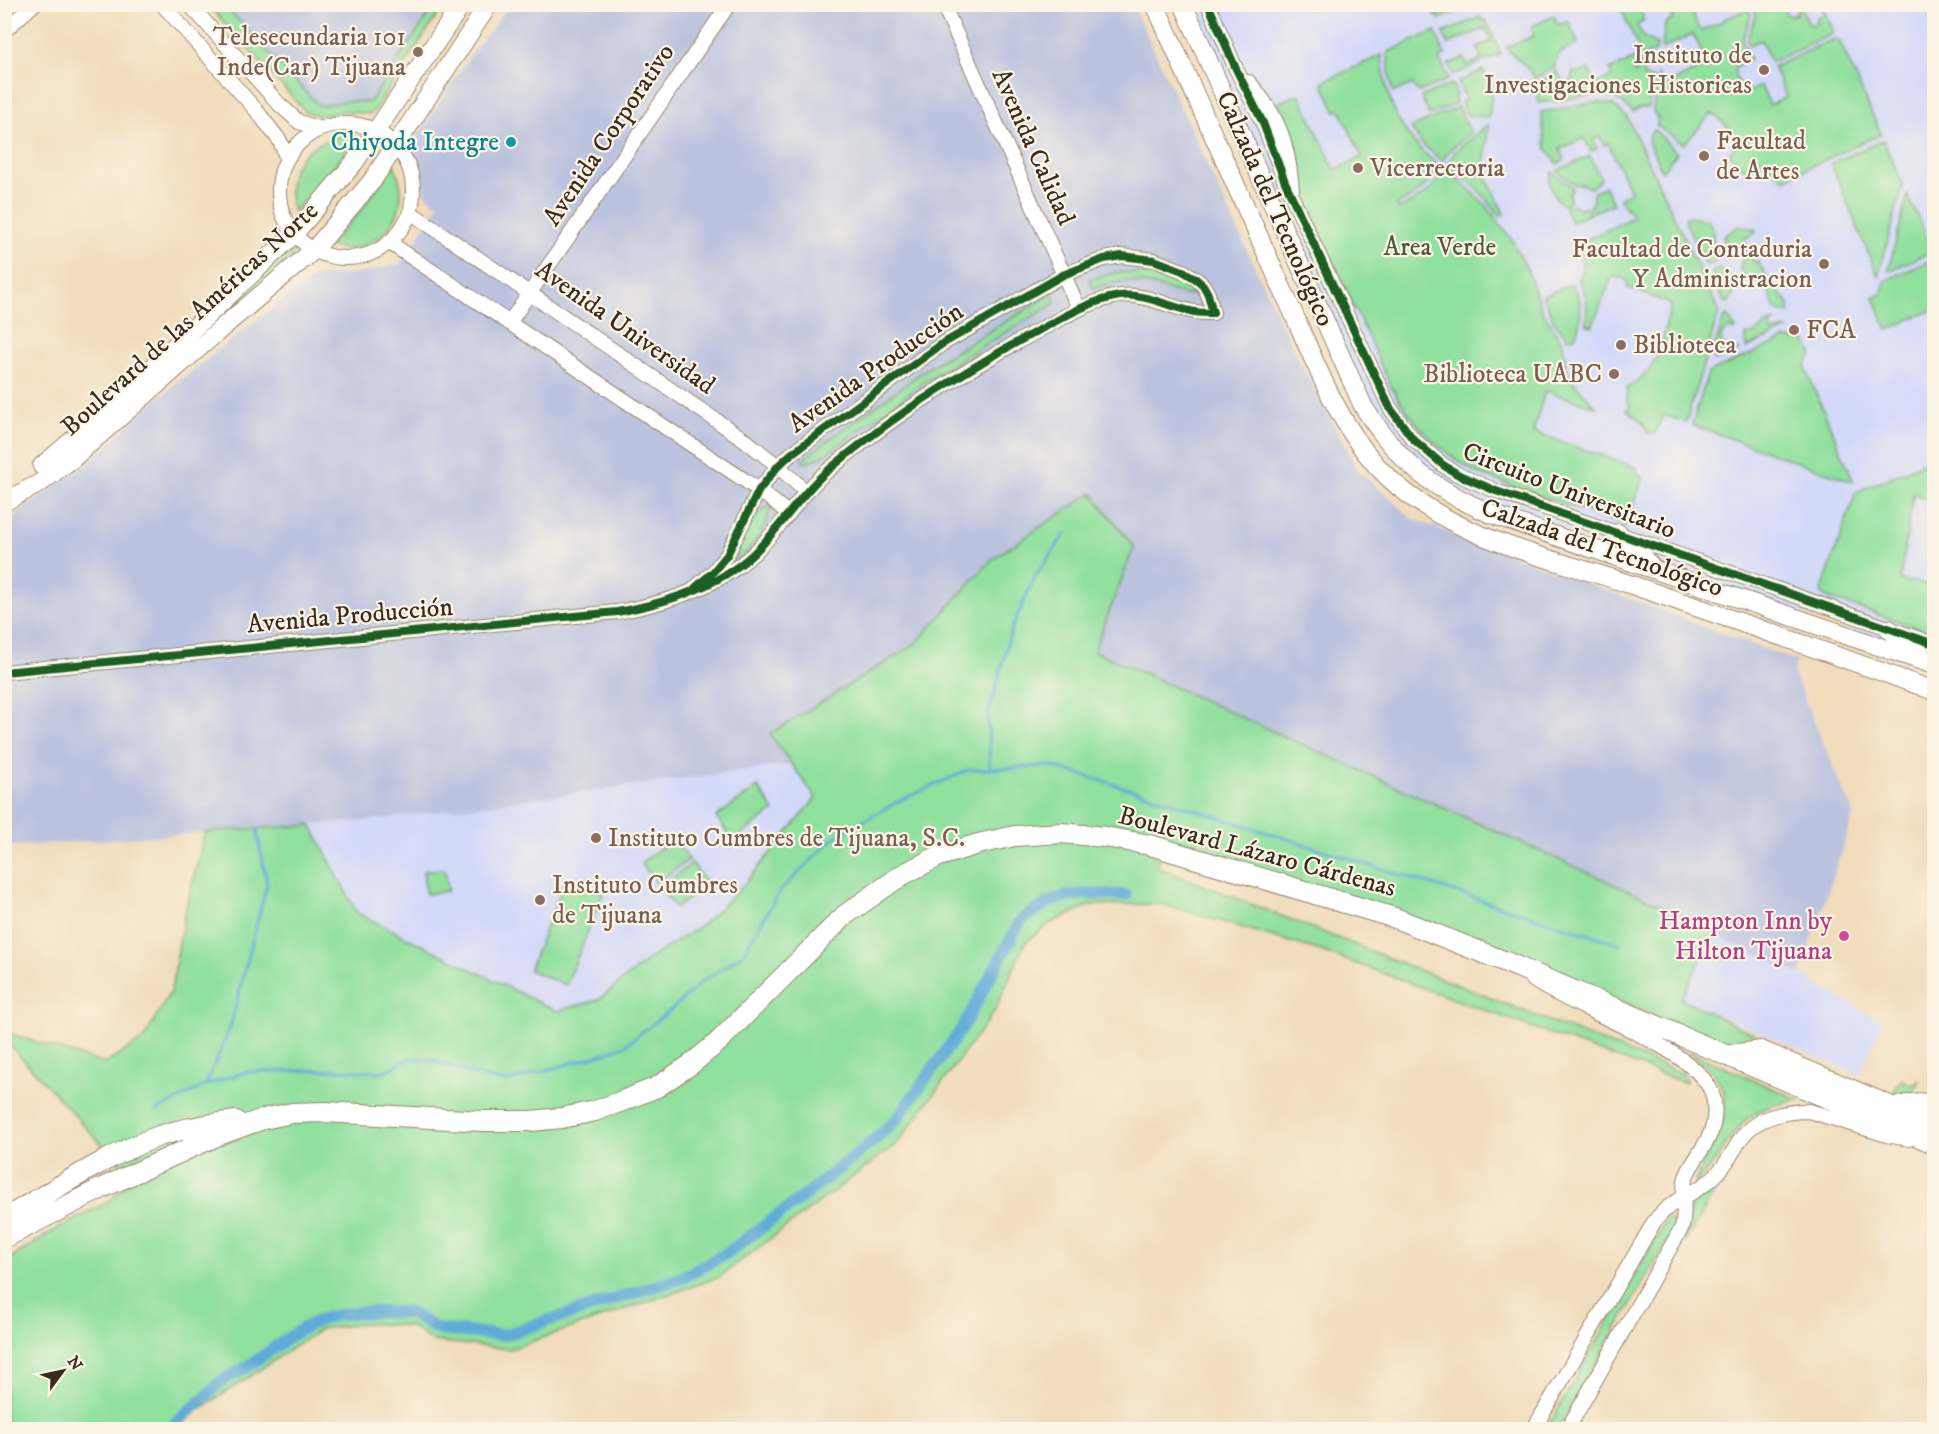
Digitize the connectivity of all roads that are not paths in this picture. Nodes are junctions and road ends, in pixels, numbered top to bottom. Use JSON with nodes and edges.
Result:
{"nodes":[{"id":1,"x":34,"y":4,"type":"edge"},
{"id":2,"x":162,"y":4,"type":"edge"},
{"id":3,"x":189,"y":4,"type":"edge"},
{"id":4,"x":462,"y":4,"type":"edge"},
{"id":5,"x":489,"y":4,"type":"edge"},
{"id":6,"x":729,"y":4,"type":"edge"},
{"id":7,"x":943,"y":4,"type":"edge"},
{"id":8,"x":1155,"y":4,"type":"edge"},
{"id":9,"x":1183,"y":4,"type":"edge"},
{"id":10,"x":1208,"y":4,"type":"edge"},
{"id":11,"x":4,"y":31,"type":"edge"},
{"id":12,"x":320,"y":129,"type":"junction"},
{"id":13,"x":377,"y":131,"type":"junction"},
{"id":14,"x":396,"y":146,"type":"junction"},
{"id":15,"x":287,"y":159,"type":"junction"},
{"id":16,"x":410,"y":212,"type":"junction"},
{"id":17,"x":294,"y":234,"type":"junction"},
{"id":18,"x":390,"y":243,"type":"junction"},
{"id":19,"x":314,"y":250,"type":"junction"},
{"id":20,"x":1063,"y":275,"type":"junction"},
{"id":21,"x":531,"y":292,"type":"junction"},
{"id":22,"x":1079,"y":309,"type":"junction"},
{"id":23,"x":509,"y":323,"type":"junction"},
{"id":24,"x":778,"y":466,"type":"junction"},
{"id":25,"x":4,"y":489,"type":"edge"},
{"id":26,"x":759,"y":490,"type":"junction"},
{"id":27,"x":806,"y":492,"type":"junction"},
{"id":28,"x":4,"y":502,"type":"edge"},
{"id":29,"x":789,"y":514,"type":"junction"},
{"id":30,"x":1618,"y":533,"type":"junction"},
{"id":31,"x":1655,"y":571,"type":"junction"},
{"id":32,"x":695,"y":588,"type":"junction"},
{"id":33,"x":1889,"y":628,"type":"junction"},
{"id":34,"x":1855,"y":638,"type":"junction"},
{"id":35,"x":1935,"y":644,"type":"edge"},
{"id":36,"x":1847,"y":660,"type":"junction"},
{"id":37,"x":1933,"y":665,"type":"edge"},
{"id":38,"x":4,"y":672,"type":"edge"},
{"id":39,"x":1935,"y":691,"type":"edge"},
{"id":40,"x":1506,"y":962,"type":"junction"},
{"id":41,"x":1724,"y":1054,"type":"junction"},
{"id":42,"x":1933,"y":1100,"type":"edge"},
{"id":43,"x":1895,"y":1107,"type":"junction"},
{"id":44,"x":263,"y":1119,"type":"junction"},
{"id":45,"x":1932,"y":1135,"type":"edge"},
{"id":46,"x":1685,"y":1195,"type":"junction"},
{"id":47,"x":4,"y":1219,"type":"edge"},
{"id":48,"x":4,"y":1238,"type":"edge"},
{"id":49,"x":1533,"y":1430,"type":"edge"},
{"id":50,"x":1567,"y":1430,"type":"edge"}],
"edges":[{"from":1,"to":11,"type":"street"},
{"from":2,"to":15,"type":"street"},
{"from":3,"to":12,"type":"street"},
{"from":4,"to":13,"type":"main road","name":"Boulevard de las Américas Norte"},
{"from":5,"to":14,"type":"main road","name":"Boulevard de las Américas Norte"},
{"from":6,"to":21,"type":"street","name":"Avenida Corporativo"},
{"from":7,"to":20,"type":"street","name":"Avenida Calidad"},
{"from":8,"to":36,"type":"main road","name":"Calzada del Tecnológico"},
{"from":9,"to":31,"type":"main road","name":"Calzada del Tecnológico"},
{"from":10,"to":30,"type":"street","name":"Circuito Universitario"},
{"from":12,"to":13,"type":"street"},
{"from":12,"to":15,"type":"street"},
{"from":13,"to":14,"type":"street"},
{"from":13,"to":17,"type":"main road","name":"Boulevard de las Américas Norte"},
{"from":14,"to":16,"type":"street"},
{"from":14,"to":19,"type":"main road","name":"Boulevard de las Américas Norte"},
{"from":15,"to":17,"type":"street"},
{"from":16,"to":18,"type":"street"},
{"from":16,"to":21,"type":"street","name":"Avenida Universidad"},
{"from":17,"to":19,"type":"street"},
{"from":17,"to":25,"type":"main road","name":"Boulevard de las Américas Norte"},
{"from":18,"to":19,"type":"street"},
{"from":18,"to":23,"type":"street"},
{"from":19,"to":28,"type":"main road","name":"Boulevard de las Américas Norte"},
{"from":20,"to":22,"type":"street","name":"Avenida Calidad"},
{"from":20,"to":22,"type":"street","name":"Avenida Producción"},
{"from":20,"to":24,"type":"street","name":"Avenida Producción"},
{"from":21,"to":23,"type":"street","name":"Avenida Corporativo"},
{"from":21,"to":24,"type":"street","name":"Avenida Universidad"},
{"from":22,"to":27,"type":"street","name":"Avenida Producción"},
{"from":23,"to":26,"type":"street"},
{"from":24,"to":26,"type":"street","name":"Avenida Producción"},
{"from":24,"to":27,"type":"street","name":"Avenida Universidad"},
{"from":26,"to":29,"type":"street"},
{"from":26,"to":32,"type":"street","name":"Avenida Producción"},
{"from":27,"to":29,"type":"street","name":"Avenida Producción"},
{"from":29,"to":32,"type":"street","name":"Avenida Producción"},
{"from":30,"to":31,"type":"main road"},
{"from":30,"to":33,"type":"street","name":"Circuito Universitario"},
{"from":31,"to":34,"type":"main road","name":"Calzada del Tecnológico"},
{"from":32,"to":38,"type":"street","name":"Avenida Producción"},
{"from":33,"to":35,"type":"street","name":"Circuito Universitario"},
{"from":33,"to":37,"type":"main road"},
{"from":34,"to":36,"type":"main road"},
{"from":34,"to":37,"type":"main road","name":"Calzada del Tecnológico"},
{"from":36,"to":39,"type":"main road","name":"Calzada del Tecnológico"},
{"from":40,"to":41,"type":"highway","name":"Boulevard Lázaro Cárdenas"},
{"from":40,"to":44,"type":"highway","name":"Boulevard Lázaro Cárdenas"},
{"from":40,"to":46,"type":"street"},
{"from":41,"to":43,"type":"main road","name":"Boulevard Lázaro Cárdenas"},
{"from":41,"to":45,"type":"highway","name":"Boulevard Lázaro Cárdenas"},
{"from":42,"to":43,"type":"main road"},
{"from":43,"to":45,"type":"main road"},
{"from":44,"to":47,"type":"highway"},
{"from":44,"to":48,"type":"highway","name":"Boulevard Lázaro Cárdenas"},
{"from":45,"to":46,"type":"street"},
{"from":46,"to":49,"type":"street"},
{"from":46,"to":50,"type":"street"}]}
